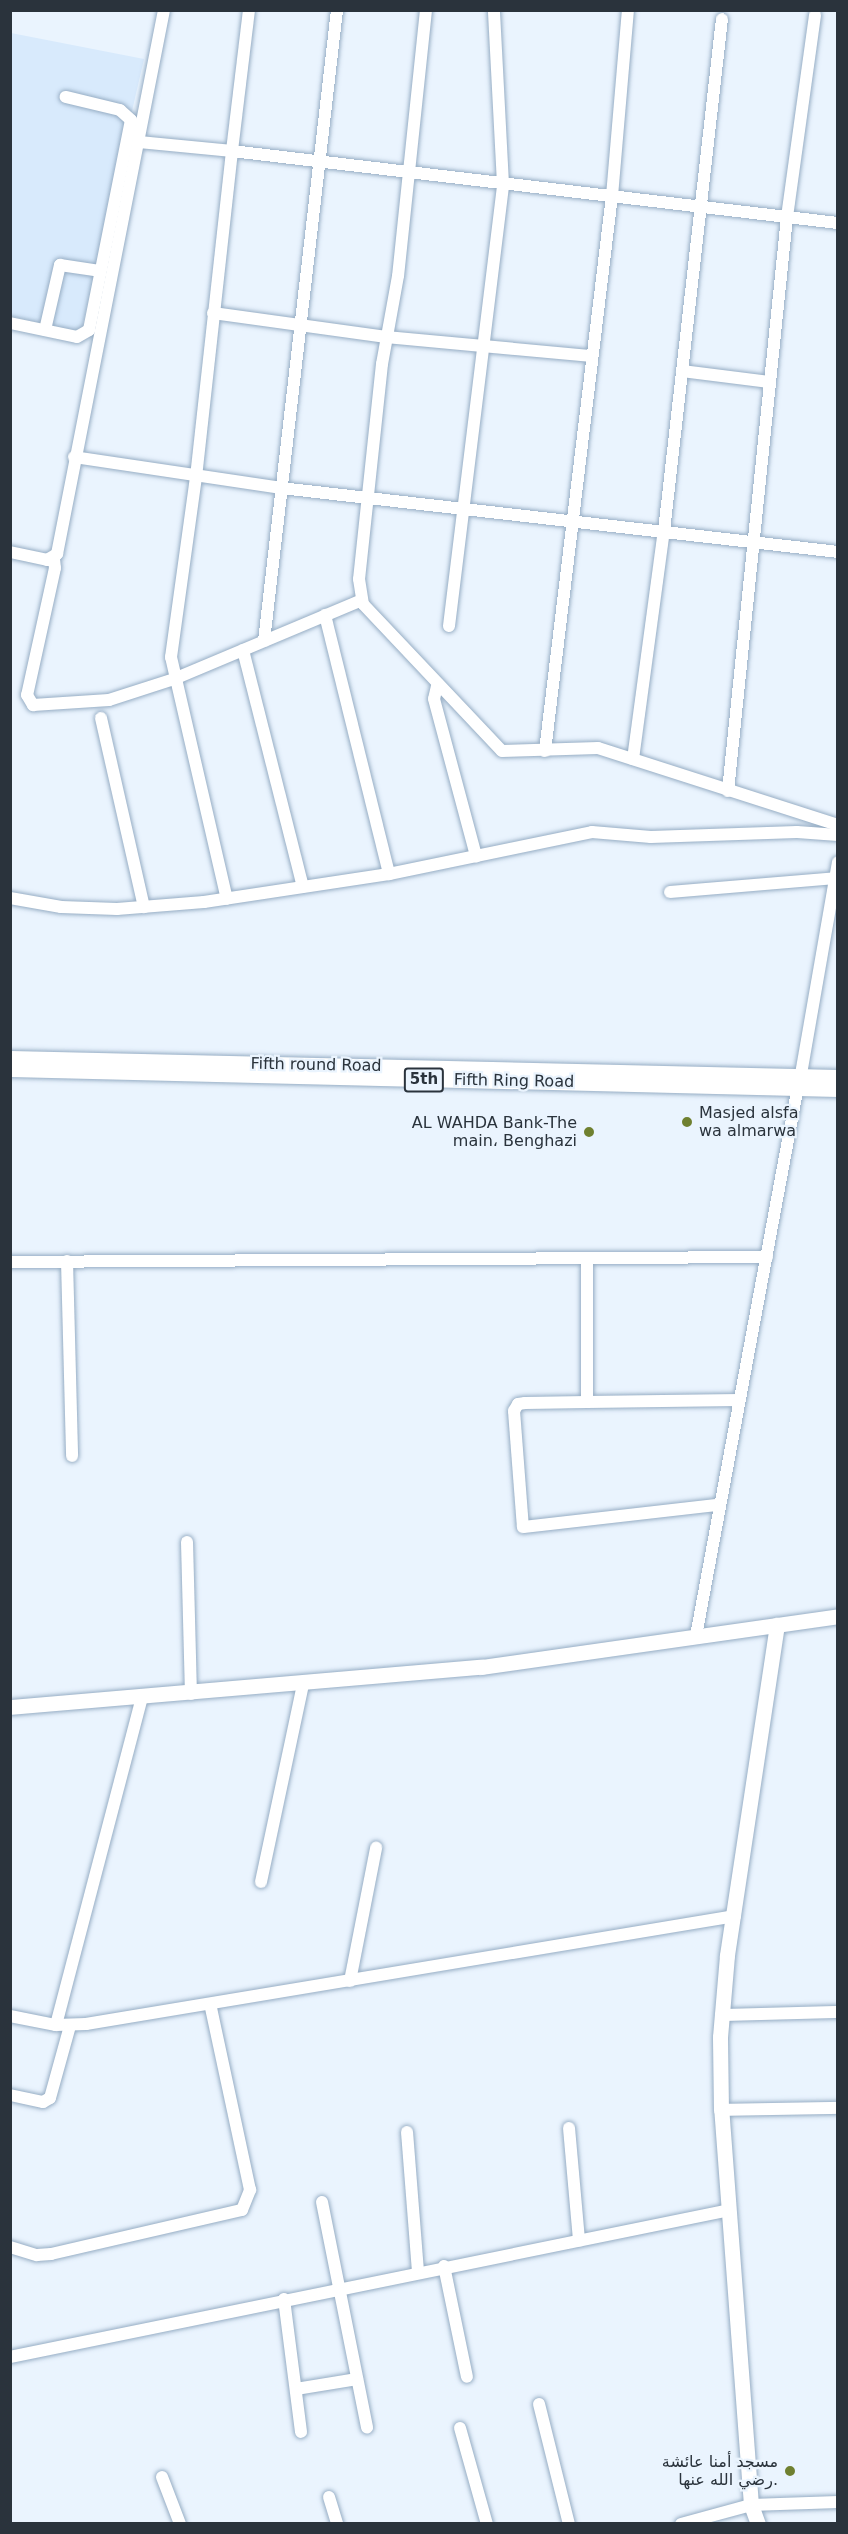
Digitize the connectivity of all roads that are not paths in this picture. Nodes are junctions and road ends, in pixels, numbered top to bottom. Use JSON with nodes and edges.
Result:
{"nodes":[{"id":1,"x":164,"y":10,"type":"edge"},
{"id":2,"x":249,"y":10,"type":"edge"},
{"id":3,"x":337,"y":10,"type":"edge"},
{"id":4,"x":426,"y":10,"type":"edge"},
{"id":5,"x":494,"y":10,"type":"edge"},
{"id":6,"x":628,"y":10,"type":"edge"},
{"id":7,"x":815,"y":15,"type":"dead end"},
{"id":8,"x":722,"y":19,"type":"dead end"},
{"id":9,"x":66,"y":97,"type":"dead end"},
{"id":10,"x":140,"y":142,"type":"junction"},
{"id":11,"x":232,"y":151,"type":"junction"},
{"id":12,"x":318,"y":162,"type":"junction"},
{"id":13,"x":408,"y":175,"type":"junction"},
{"id":14,"x":503,"y":184,"type":"junction"},
{"id":15,"x":612,"y":196,"type":"junction"},
{"id":16,"x":700,"y":206,"type":"junction"},
{"id":17,"x":787,"y":217,"type":"junction"},
{"id":18,"x":837,"y":223,"type":"edge"},
{"id":19,"x":100,"y":271,"type":"junction"},
{"id":20,"x":213,"y":313,"type":"junction"},
{"id":21,"x":10,"y":323,"type":"edge"},
{"id":22,"x":301,"y":323,"type":"junction"},
{"id":23,"x":45,"y":330,"type":"junction"},
{"id":24,"x":386,"y":337,"type":"junction"},
{"id":25,"x":485,"y":348,"type":"junction"},
{"id":26,"x":592,"y":356,"type":"junction"},
{"id":27,"x":682,"y":371,"type":"junction"},
{"id":28,"x":769,"y":382,"type":"junction"},
{"id":29,"x":74,"y":457,"type":"junction"},
{"id":30,"x":196,"y":477,"type":"junction"},
{"id":31,"x":281,"y":488,"type":"junction"},
{"id":32,"x":370,"y":498,"type":"junction"},
{"id":33,"x":466,"y":509,"type":"junction"},
{"id":34,"x":572,"y":520,"type":"junction"},
{"id":35,"x":664,"y":531,"type":"junction"},
{"id":36,"x":751,"y":541,"type":"junction"},
{"id":37,"x":10,"y":552,"type":"edge"},
{"id":38,"x":837,"y":552,"type":"edge"},
{"id":39,"x":54,"y":559,"type":"junction"},
{"id":40,"x":362,"y":600,"type":"junction"},
{"id":41,"x":325,"y":615,"type":"junction"},
{"id":42,"x":449,"y":626,"type":"dead end"},
{"id":43,"x":264,"y":641,"type":"junction"},
{"id":44,"x":243,"y":650,"type":"junction"},
{"id":45,"x":174,"y":679,"type":"junction"},
{"id":46,"x":437,"y":686,"type":"junction"},
{"id":47,"x":101,"y":718,"type":"dead end"},
{"id":48,"x":545,"y":751,"type":"junction"},
{"id":49,"x":633,"y":759,"type":"junction"},
{"id":50,"x":728,"y":791,"type":"junction"},
{"id":51,"x":837,"y":825,"type":"edge"},
{"id":52,"x":837,"y":835,"type":"edge"},
{"id":53,"x":476,"y":856,"type":"junction"},
{"id":54,"x":837,"y":862,"type":"edge"},
{"id":55,"x":389,"y":874,"type":"junction"},
{"id":56,"x":835,"y":878,"type":"junction"},
{"id":57,"x":303,"y":887,"type":"junction"},
{"id":58,"x":670,"y":892,"type":"dead end"},
{"id":59,"x":10,"y":898,"type":"edge"},
{"id":60,"x":227,"y":899,"type":"junction"},
{"id":61,"x":144,"y":907,"type":"junction"},
{"id":62,"x":15,"y":1064,"type":"edge"},
{"id":63,"x":837,"y":1077,"type":"edge"},
{"id":64,"x":800,"y":1080,"type":"junction"},
{"id":65,"x":837,"y":1089,"type":"edge"},
{"id":66,"x":767,"y":1257,"type":"junction"},
{"id":67,"x":588,"y":1258,"type":"junction"},
{"id":68,"x":67,"y":1261,"type":"junction"},
{"id":69,"x":10,"y":1262,"type":"edge"},
{"id":70,"x":739,"y":1400,"type":"junction"},
{"id":71,"x":586,"y":1402,"type":"junction"},
{"id":72,"x":72,"y":1456,"type":"dead end"},
{"id":73,"x":717,"y":1505,"type":"junction"},
{"id":74,"x":187,"y":1542,"type":"dead end"},
{"id":75,"x":837,"y":1616,"type":"edge"},
{"id":76,"x":777,"y":1624,"type":"junction"},
{"id":77,"x":696,"y":1636,"type":"junction"},
{"id":78,"x":303,"y":1685,"type":"junction"},
{"id":79,"x":191,"y":1694,"type":"junction"},
{"id":80,"x":142,"y":1698,"type":"junction"},
{"id":81,"x":10,"y":1707,"type":"edge"},
{"id":82,"x":376,"y":1848,"type":"dead end"},
{"id":83,"x":261,"y":1882,"type":"dead end"},
{"id":84,"x":735,"y":1916,"type":"junction"},
{"id":85,"x":350,"y":1981,"type":"junction"},
{"id":86,"x":210,"y":2004,"type":"junction"},
{"id":87,"x":837,"y":2012,"type":"edge"},
{"id":88,"x":721,"y":2015,"type":"junction"},
{"id":89,"x":10,"y":2016,"type":"edge"},
{"id":90,"x":56,"y":2025,"type":"junction"},
{"id":91,"x":70,"y":2026,"type":"junction"},
{"id":92,"x":10,"y":2095,"type":"edge"},
{"id":93,"x":837,"y":2108,"type":"edge"},
{"id":94,"x":721,"y":2110,"type":"junction"},
{"id":95,"x":569,"y":2128,"type":"dead end"},
{"id":96,"x":407,"y":2132,"type":"dead end"},
{"id":97,"x":321,"y":2202,"type":"dead end"},
{"id":98,"x":729,"y":2210,"type":"junction"},
{"id":99,"x":579,"y":2241,"type":"junction"},
{"id":100,"x":10,"y":2247,"type":"edge"},
{"id":101,"x":444,"y":2266,"type":"junction"},
{"id":102,"x":418,"y":2271,"type":"junction"},
{"id":103,"x":339,"y":2287,"type":"junction"},
{"id":104,"x":284,"y":2299,"type":"junction"},
{"id":105,"x":10,"y":2357,"type":"edge"},
{"id":106,"x":467,"y":2378,"type":"dead end"},
{"id":107,"x":357,"y":2379,"type":"junction"},
{"id":108,"x":296,"y":2389,"type":"junction"},
{"id":109,"x":539,"y":2404,"type":"dead end"},
{"id":110,"x":367,"y":2428,"type":"dead end"},
{"id":111,"x":460,"y":2428,"type":"dead end"},
{"id":112,"x":301,"y":2432,"type":"dead end"},
{"id":113,"x":162,"y":2477,"type":"dead end"},
{"id":114,"x":329,"y":2497,"type":"dead end"},
{"id":115,"x":837,"y":2502,"type":"edge"},
{"id":116,"x":751,"y":2505,"type":"junction"},
{"id":117,"x":180,"y":2523,"type":"edge"},
{"id":118,"x":337,"y":2523,"type":"edge"},
{"id":119,"x":487,"y":2523,"type":"edge"},
{"id":120,"x":569,"y":2523,"type":"edge"},
{"id":121,"x":681,"y":2523,"type":"edge"},
{"id":122,"x":758,"y":2523,"type":"edge"}],
"edges":[{"from":1,"to":10,"type":"street"},
{"from":2,"to":11,"type":"street"},
{"from":3,"to":12,"type":"street"},
{"from":4,"to":13,"type":"street"},
{"from":5,"to":14,"type":"street"},
{"from":6,"to":15,"type":"street"},
{"from":7,"to":17,"type":"street"},
{"from":8,"to":16,"type":"street"},
{"from":9,"to":19,"type":"street"},
{"from":10,"to":11,"type":"street"},
{"from":10,"to":29,"type":"street"},
{"from":11,"to":12,"type":"street"},
{"from":11,"to":20,"type":"street"},
{"from":12,"to":13,"type":"street"},
{"from":12,"to":22,"type":"street"},
{"from":13,"to":14,"type":"street"},
{"from":13,"to":24,"type":"street"},
{"from":14,"to":15,"type":"street"},
{"from":14,"to":25,"type":"street"},
{"from":15,"to":16,"type":"street"},
{"from":15,"to":26,"type":"street"},
{"from":16,"to":17,"type":"street"},
{"from":16,"to":27,"type":"street"},
{"from":17,"to":18,"type":"street"},
{"from":17,"to":28,"type":"street"},
{"from":19,"to":23,"type":"street"},
{"from":19,"to":23,"type":"street"},
{"from":20,"to":22,"type":"street"},
{"from":20,"to":30,"type":"street"},
{"from":21,"to":23,"type":"street"},
{"from":22,"to":24,"type":"street"},
{"from":22,"to":31,"type":"street"},
{"from":24,"to":25,"type":"street"},
{"from":24,"to":32,"type":"street"},
{"from":25,"to":26,"type":"street"},
{"from":25,"to":33,"type":"street"},
{"from":26,"to":34,"type":"street"},
{"from":27,"to":28,"type":"street"},
{"from":27,"to":35,"type":"street"},
{"from":28,"to":36,"type":"street"},
{"from":29,"to":30,"type":"street"},
{"from":29,"to":39,"type":"street"},
{"from":30,"to":31,"type":"street"},
{"from":30,"to":45,"type":"street"},
{"from":31,"to":32,"type":"street"},
{"from":31,"to":43,"type":"street"},
{"from":32,"to":33,"type":"street"},
{"from":32,"to":40,"type":"street"},
{"from":33,"to":34,"type":"street"},
{"from":33,"to":42,"type":"street"},
{"from":34,"to":35,"type":"street"},
{"from":34,"to":48,"type":"street"},
{"from":35,"to":36,"type":"street"},
{"from":35,"to":49,"type":"street"},
{"from":36,"to":38,"type":"street"},
{"from":36,"to":50,"type":"street"},
{"from":37,"to":39,"type":"street"},
{"from":39,"to":45,"type":"street"},
{"from":40,"to":41,"type":"street"},
{"from":40,"to":46,"type":"street"},
{"from":41,"to":43,"type":"street"},
{"from":41,"to":55,"type":"street"},
{"from":43,"to":44,"type":"street"},
{"from":44,"to":45,"type":"street"},
{"from":44,"to":57,"type":"street"},
{"from":45,"to":60,"type":"street"},
{"from":46,"to":48,"type":"street"},
{"from":46,"to":53,"type":"street"},
{"from":47,"to":61,"type":"street"},
{"from":48,"to":49,"type":"street"},
{"from":49,"to":50,"type":"street"},
{"from":50,"to":51,"type":"street"},
{"from":52,"to":53,"type":"street"},
{"from":53,"to":55,"type":"street"},
{"from":54,"to":56,"type":"street"},
{"from":55,"to":57,"type":"street"},
{"from":56,"to":58,"type":"street"},
{"from":56,"to":64,"type":"street"},
{"from":57,"to":60,"type":"street"},
{"from":59,"to":61,"type":"street"},
{"from":60,"to":61,"type":"street"},
{"from":62,"to":64,"type":"main road","name":"Fifth Ring Road","number":"5th"},
{"from":63,"to":64,"type":"main road","number":"5th"},
{"from":64,"to":65,"type":"main road","name":"Fifth Ring Road","number":"5th"},
{"from":64,"to":66,"type":"street"},
{"from":66,"to":67,"type":"street"},
{"from":66,"to":70,"type":"street"},
{"from":67,"to":68,"type":"street"},
{"from":67,"to":71,"type":"street"},
{"from":68,"to":69,"type":"street"},
{"from":68,"to":72,"type":"street"},
{"from":70,"to":71,"type":"street"},
{"from":70,"to":73,"type":"street"},
{"from":71,"to":73,"type":"street"},
{"from":73,"to":77,"type":"street"},
{"from":74,"to":79,"type":"street"},
{"from":75,"to":76,"type":"main road"},
{"from":76,"to":77,"type":"main road"},
{"from":76,"to":84,"type":"main road"},
{"from":77,"to":78,"type":"main road"},
{"from":78,"to":79,"type":"main road"},
{"from":78,"to":83,"type":"street"},
{"from":79,"to":80,"type":"main road"},
{"from":80,"to":81,"type":"main road"},
{"from":80,"to":90,"type":"street"},
{"from":82,"to":85,"type":"street"},
{"from":84,"to":85,"type":"street"},
{"from":84,"to":88,"type":"main road"},
{"from":85,"to":86,"type":"street"},
{"from":86,"to":91,"type":"street"},
{"from":86,"to":100,"type":"street"},
{"from":87,"to":88,"type":"street"},
{"from":88,"to":94,"type":"main road"},
{"from":89,"to":90,"type":"street"},
{"from":90,"to":91,"type":"street"},
{"from":91,"to":92,"type":"street"},
{"from":93,"to":94,"type":"street"},
{"from":94,"to":98,"type":"main road"},
{"from":95,"to":99,"type":"street"},
{"from":96,"to":102,"type":"street"},
{"from":97,"to":103,"type":"street"},
{"from":98,"to":99,"type":"street"},
{"from":98,"to":116,"type":"main road"},
{"from":99,"to":101,"type":"street"},
{"from":101,"to":102,"type":"street"},
{"from":101,"to":106,"type":"street"},
{"from":102,"to":103,"type":"street"},
{"from":103,"to":104,"type":"street"},
{"from":103,"to":107,"type":"street"},
{"from":104,"to":105,"type":"street"},
{"from":104,"to":108,"type":"street"},
{"from":107,"to":108,"type":"street"},
{"from":107,"to":110,"type":"street"},
{"from":108,"to":112,"type":"street"},
{"from":109,"to":120,"type":"street"},
{"from":111,"to":119,"type":"street"},
{"from":113,"to":117,"type":"street"},
{"from":114,"to":118,"type":"street"},
{"from":115,"to":116,"type":"street"},
{"from":116,"to":121,"type":"street"},
{"from":116,"to":122,"type":"main road"}]}
